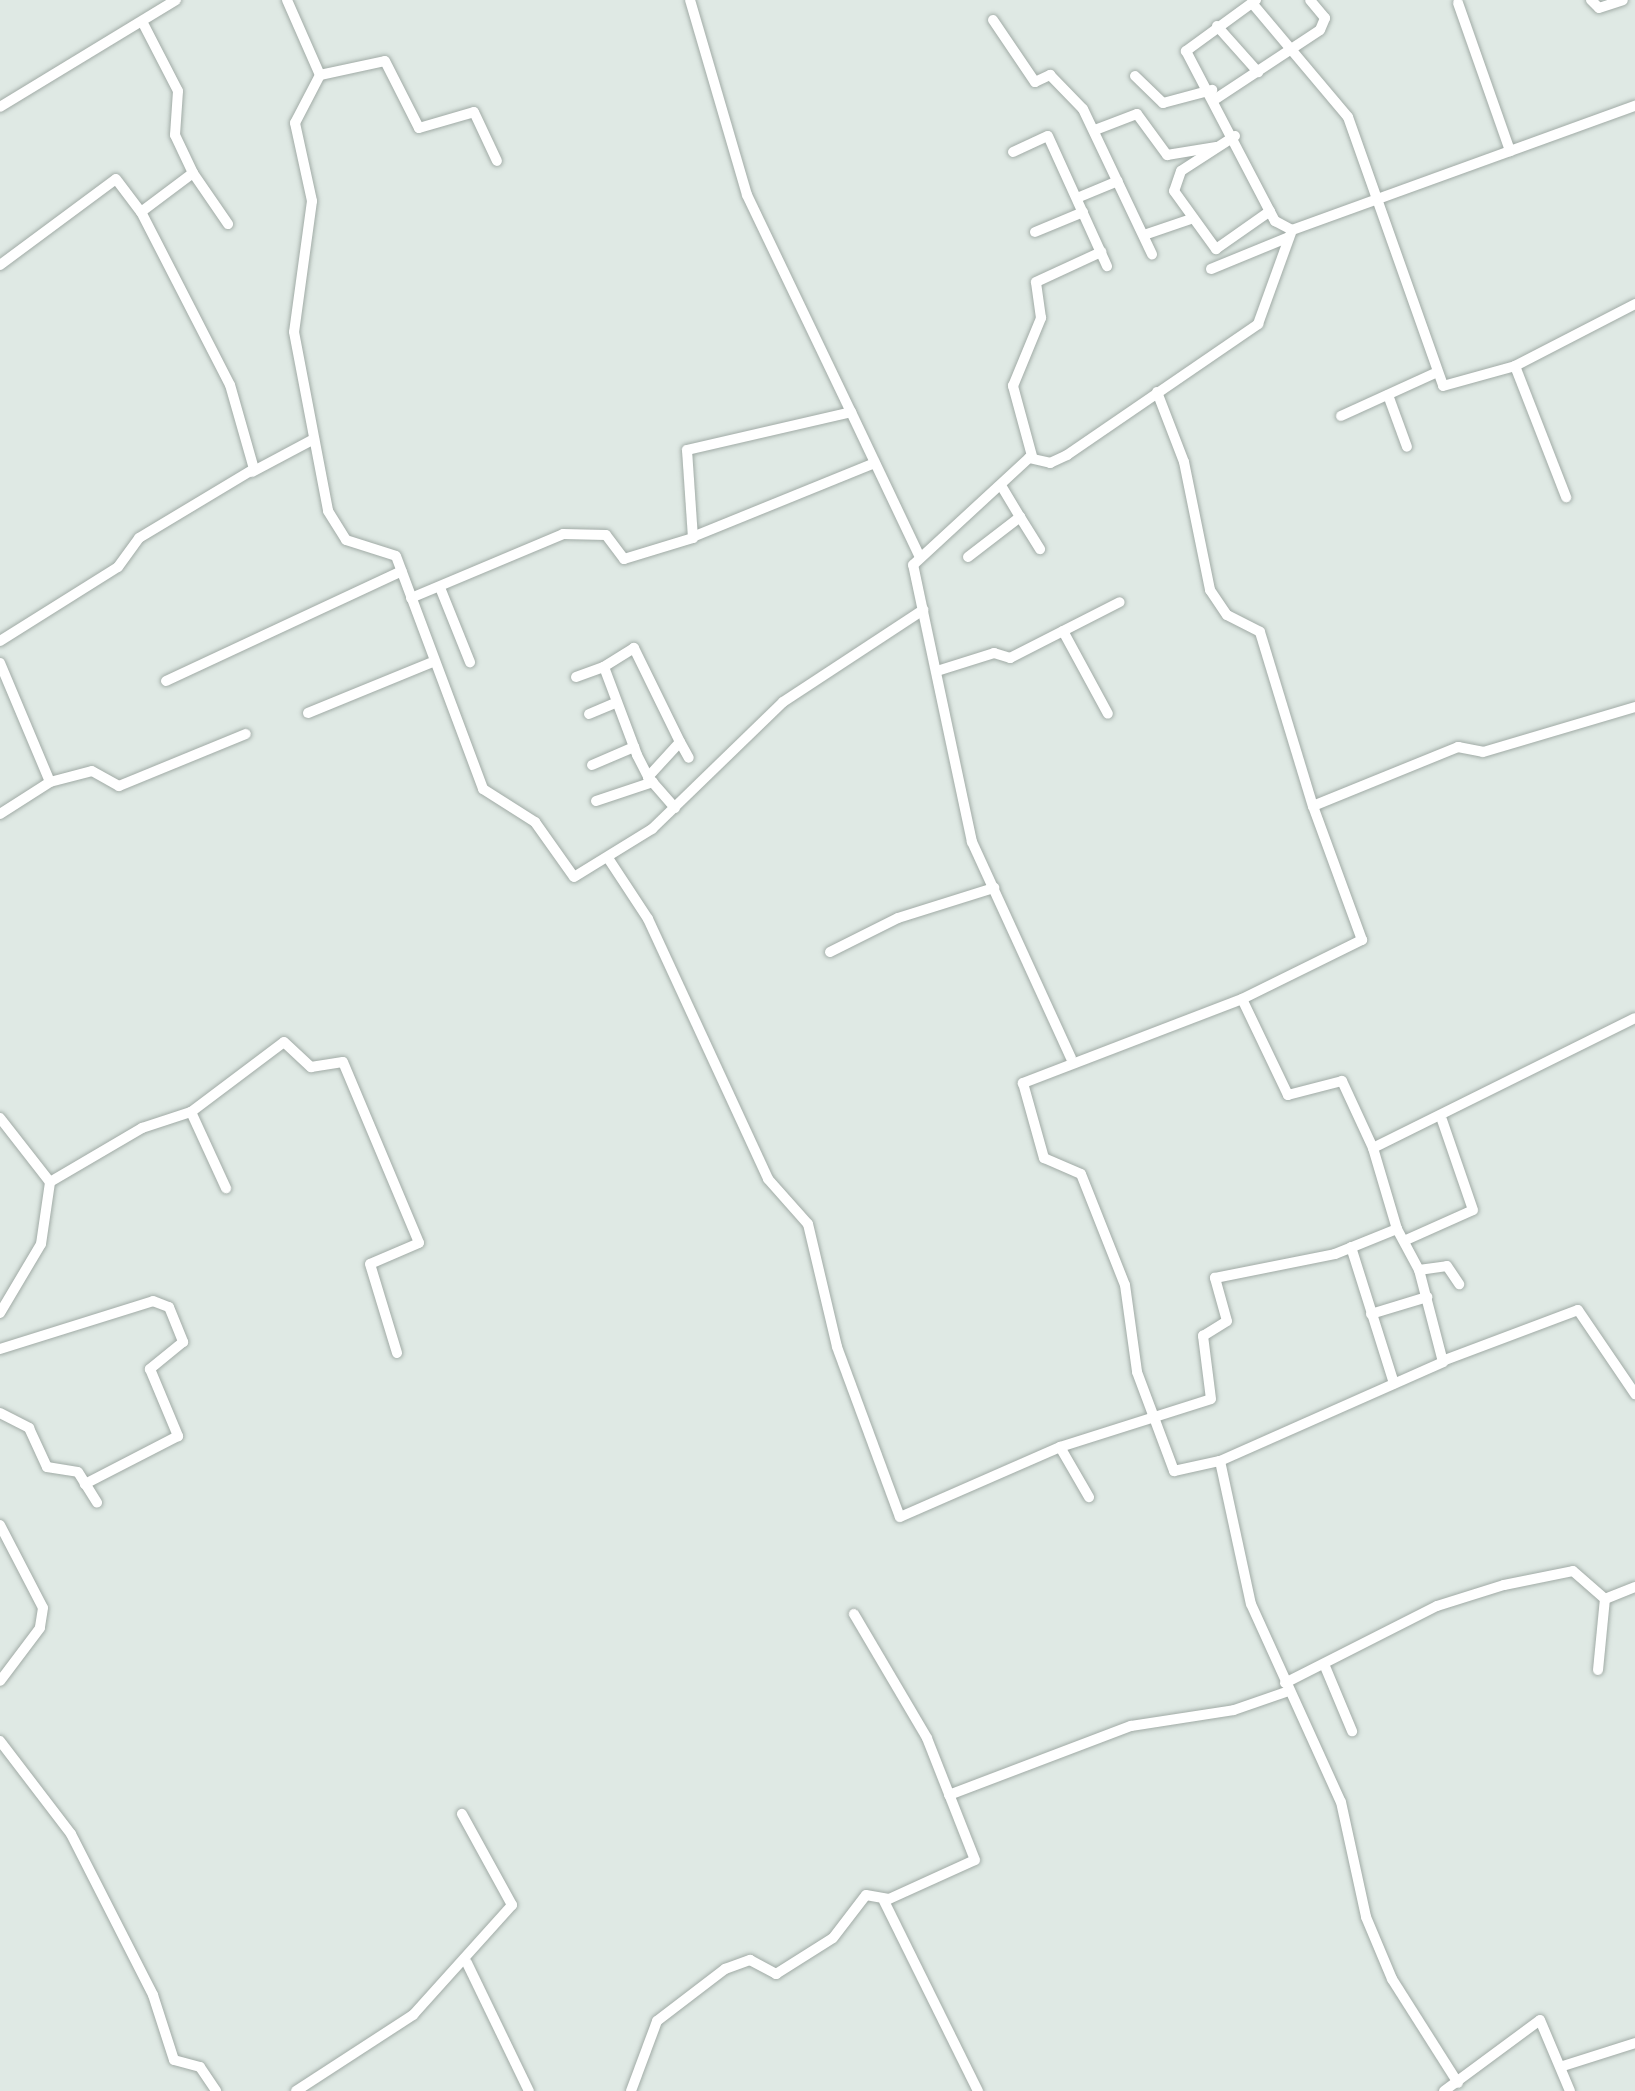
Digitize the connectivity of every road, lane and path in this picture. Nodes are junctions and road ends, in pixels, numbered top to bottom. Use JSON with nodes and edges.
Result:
{"nodes":[{"id":1,"x":176,"y":0,"type":"edge"},
{"id":2,"x":287,"y":0,"type":"edge"},
{"id":3,"x":690,"y":0,"type":"edge"},
{"id":4,"x":1310,"y":0,"type":"edge"},
{"id":5,"x":1591,"y":0,"type":"edge"},
{"id":6,"x":1624,"y":0,"type":"edge"},
{"id":7,"x":1254,"y":2,"type":"edge"},
{"id":8,"x":1458,"y":2,"type":"dead end"},
{"id":9,"x":993,"y":20,"type":"dead end"},
{"id":10,"x":144,"y":25,"type":"junction"},
{"id":11,"x":1216,"y":26,"type":"junction"},
{"id":12,"x":1292,"y":50,"type":"junction"},
{"id":13,"x":1258,"y":72,"type":"junction"},
{"id":14,"x":320,"y":75,"type":"junction"},
{"id":15,"x":1135,"y":76,"type":"dead end"},
{"id":16,"x":1214,"y":94,"type":"junction"},
{"id":17,"x":1635,"y":106,"type":"edge"},
{"id":18,"x":0,"y":107,"type":"edge"},
{"id":19,"x":1095,"y":130,"type":"junction"},
{"id":20,"x":1235,"y":136,"type":"junction"},
{"id":21,"x":1217,"y":147,"type":"junction"},
{"id":22,"x":1510,"y":151,"type":"junction"},
{"id":23,"x":1013,"y":152,"type":"dead end"},
{"id":24,"x":497,"y":161,"type":"dead end"},
{"id":25,"x":193,"y":172,"type":"junction"},
{"id":26,"x":1118,"y":181,"type":"junction"},
{"id":27,"x":1380,"y":197,"type":"junction"},
{"id":28,"x":1077,"y":198,"type":"junction"},
{"id":29,"x":141,"y":212,"type":"junction"},
{"id":30,"x":1083,"y":212,"type":"junction"},
{"id":31,"x":1270,"y":212,"type":"junction"},
{"id":32,"x":1191,"y":219,"type":"junction"},
{"id":33,"x":228,"y":224,"type":"dead end"},
{"id":34,"x":1035,"y":232,"type":"dead end"},
{"id":35,"x":1290,"y":233,"type":"junction"},
{"id":36,"x":1144,"y":234,"type":"junction"},
{"id":37,"x":1101,"y":252,"type":"junction"},
{"id":38,"x":1152,"y":254,"type":"dead end"},
{"id":39,"x":0,"y":265,"type":"edge"},
{"id":40,"x":1107,"y":266,"type":"dead end"},
{"id":41,"x":1211,"y":269,"type":"dead end"},
{"id":42,"x":1635,"y":304,"type":"edge"},
{"id":43,"x":1515,"y":366,"type":"junction"},
{"id":44,"x":1434,"y":374,"type":"junction"},
{"id":45,"x":1157,"y":392,"type":"junction"},
{"id":46,"x":1388,"y":396,"type":"junction"},
{"id":47,"x":851,"y":412,"type":"junction"},
{"id":48,"x":1341,"y":416,"type":"dead end"},
{"id":49,"x":314,"y":439,"type":"junction"},
{"id":50,"x":1407,"y":446,"type":"dead end"},
{"id":51,"x":1032,"y":456,"type":"junction"},
{"id":52,"x":875,"y":463,"type":"junction"},
{"id":53,"x":252,"y":472,"type":"junction"},
{"id":54,"x":1001,"y":484,"type":"junction"},
{"id":55,"x":1566,"y":497,"type":"dead end"},
{"id":56,"x":1020,"y":517,"type":"junction"},
{"id":57,"x":695,"y":536,"type":"junction"},
{"id":58,"x":1040,"y":549,"type":"dead end"},
{"id":59,"x":919,"y":555,"type":"junction"},
{"id":60,"x":968,"y":557,"type":"dead end"},
{"id":61,"x":402,"y":570,"type":"junction"},
{"id":62,"x":441,"y":590,"type":"junction"},
{"id":63,"x":412,"y":598,"type":"junction"},
{"id":64,"x":1120,"y":602,"type":"dead end"},
{"id":65,"x":924,"y":610,"type":"junction"},
{"id":66,"x":1063,"y":631,"type":"junction"},
{"id":67,"x":0,"y":640,"type":"edge"},
{"id":68,"x":433,"y":662,"type":"junction"},
{"id":69,"x":470,"y":662,"type":"dead end"},
{"id":70,"x":0,"y":663,"type":"edge"},
{"id":71,"x":604,"y":667,"type":"junction"},
{"id":72,"x":938,"y":672,"type":"junction"},
{"id":73,"x":576,"y":677,"type":"dead end"},
{"id":74,"x":166,"y":680,"type":"dead end"},
{"id":75,"x":617,"y":702,"type":"junction"},
{"id":76,"x":1635,"y":707,"type":"edge"},
{"id":77,"x":308,"y":712,"type":"dead end"},
{"id":78,"x":589,"y":714,"type":"dead end"},
{"id":79,"x":1108,"y":714,"type":"dead end"},
{"id":80,"x":246,"y":734,"type":"dead end"},
{"id":81,"x":680,"y":742,"type":"junction"},
{"id":82,"x":634,"y":747,"type":"junction"},
{"id":83,"x":689,"y":758,"type":"dead end"},
{"id":84,"x":592,"y":765,"type":"dead end"},
{"id":85,"x":650,"y":779,"type":"junction"},
{"id":86,"x":50,"y":782,"type":"junction"},
{"id":87,"x":596,"y":801,"type":"dead end"},
{"id":88,"x":1313,"y":806,"type":"junction"},
{"id":89,"x":675,"y":808,"type":"junction"},
{"id":90,"x":0,"y":814,"type":"edge"},
{"id":91,"x":608,"y":858,"type":"junction"},
{"id":92,"x":994,"y":888,"type":"junction"},
{"id":93,"x":830,"y":952,"type":"dead end"},
{"id":94,"x":1242,"y":1000,"type":"junction"},
{"id":95,"x":1635,"y":1018,"type":"edge"},
{"id":96,"x":1071,"y":1058,"type":"junction"},
{"id":97,"x":191,"y":1112,"type":"junction"},
{"id":98,"x":0,"y":1118,"type":"edge"},
{"id":99,"x":1442,"y":1120,"type":"junction"},
{"id":100,"x":1373,"y":1148,"type":"junction"},
{"id":101,"x":50,"y":1182,"type":"junction"},
{"id":102,"x":226,"y":1188,"type":"dead end"},
{"id":103,"x":1398,"y":1228,"type":"junction"},
{"id":104,"x":1406,"y":1240,"type":"junction"},
{"id":105,"x":1351,"y":1248,"type":"junction"},
{"id":106,"x":1420,"y":1270,"type":"junction"},
{"id":107,"x":1460,"y":1284,"type":"dead end"},
{"id":108,"x":1426,"y":1296,"type":"junction"},
{"id":109,"x":0,"y":1313,"type":"edge"},
{"id":110,"x":1371,"y":1314,"type":"junction"},
{"id":111,"x":0,"y":1349,"type":"edge"},
{"id":112,"x":397,"y":1352,"type":"dead end"},
{"id":113,"x":1445,"y":1360,"type":"junction"},
{"id":114,"x":1394,"y":1383,"type":"junction"},
{"id":115,"x":1635,"y":1394,"type":"edge"},
{"id":116,"x":0,"y":1414,"type":"edge"},
{"id":117,"x":1152,"y":1420,"type":"junction"},
{"id":118,"x":1060,"y":1447,"type":"junction"},
{"id":119,"x":1220,"y":1461,"type":"junction"},
{"id":120,"x":85,"y":1484,"type":"junction"},
{"id":121,"x":1089,"y":1498,"type":"dead end"},
{"id":122,"x":97,"y":1502,"type":"dead end"},
{"id":123,"x":0,"y":1525,"type":"edge"},
{"id":124,"x":1635,"y":1588,"type":"edge"},
{"id":125,"x":1604,"y":1599,"type":"junction"},
{"id":126,"x":854,"y":1614,"type":"dead end"},
{"id":127,"x":1324,"y":1664,"type":"junction"},
{"id":128,"x":1598,"y":1670,"type":"dead end"},
{"id":129,"x":0,"y":1681,"type":"edge"},
{"id":130,"x":1287,"y":1687,"type":"junction"},
{"id":131,"x":1352,"y":1731,"type":"dead end"},
{"id":132,"x":0,"y":1741,"type":"edge"},
{"id":133,"x":949,"y":1795,"type":"junction"},
{"id":134,"x":462,"y":1814,"type":"dead end"},
{"id":135,"x":884,"y":1900,"type":"junction"},
{"id":136,"x":467,"y":1963,"type":"junction"},
{"id":137,"x":1635,"y":2043,"type":"edge"},
{"id":138,"x":1563,"y":2066,"type":"junction"},
{"id":139,"x":1458,"y":2083,"type":"junction"},
{"id":140,"x":216,"y":2091,"type":"edge"},
{"id":141,"x":296,"y":2091,"type":"edge"},
{"id":142,"x":529,"y":2091,"type":"edge"},
{"id":143,"x":632,"y":2091,"type":"edge"},
{"id":144,"x":978,"y":2091,"type":"edge"},
{"id":145,"x":1444,"y":2091,"type":"edge"},
{"id":146,"x":1570,"y":2091,"type":"edge"}],
"edges":[{"from":1,"to":10,"type":"street"},
{"from":2,"to":14,"type":"street"},
{"from":3,"to":47,"type":"street"},
{"from":4,"to":12,"type":"street"},
{"from":5,"to":6,"type":"street"},
{"from":7,"to":11,"type":"street"},
{"from":7,"to":12,"type":"street"},
{"from":8,"to":22,"type":"street"},
{"from":9,"to":19,"type":"street"},
{"from":10,"to":18,"type":"street"},
{"from":10,"to":25,"type":"street"},
{"from":11,"to":13,"type":"street"},
{"from":11,"to":16,"type":"street"},
{"from":12,"to":13,"type":"street"},
{"from":12,"to":27,"type":"street"},
{"from":13,"to":16,"type":"street"},
{"from":14,"to":24,"type":"street"},
{"from":14,"to":49,"type":"street"},
{"from":15,"to":16,"type":"street"},
{"from":16,"to":20,"type":"street"},
{"from":17,"to":22,"type":"street"},
{"from":19,"to":21,"type":"street"},
{"from":19,"to":26,"type":"street"},
{"from":20,"to":21,"type":"street"},
{"from":20,"to":31,"type":"street"},
{"from":21,"to":32,"type":"street"},
{"from":22,"to":27,"type":"street"},
{"from":23,"to":28,"type":"street"},
{"from":25,"to":29,"type":"street"},
{"from":25,"to":33,"type":"street"},
{"from":26,"to":28,"type":"street"},
{"from":26,"to":36,"type":"street"},
{"from":27,"to":35,"type":"street"},
{"from":27,"to":44,"type":"street"},
{"from":28,"to":30,"type":"street"},
{"from":29,"to":39,"type":"street"},
{"from":29,"to":53,"type":"street"},
{"from":30,"to":34,"type":"street"},
{"from":30,"to":37,"type":"street"},
{"from":31,"to":32,"type":"street"},
{"from":31,"to":35,"type":"street"},
{"from":32,"to":36,"type":"street"},
{"from":35,"to":41,"type":"street"},
{"from":35,"to":45,"type":"street"},
{"from":36,"to":38,"type":"street"},
{"from":37,"to":40,"type":"street"},
{"from":37,"to":51,"type":"street"},
{"from":42,"to":43,"type":"street"},
{"from":43,"to":44,"type":"street"},
{"from":43,"to":55,"type":"street"},
{"from":44,"to":46,"type":"street"},
{"from":45,"to":51,"type":"street"},
{"from":45,"to":88,"type":"street"},
{"from":46,"to":48,"type":"street"},
{"from":46,"to":50,"type":"street"},
{"from":47,"to":52,"type":"street"},
{"from":47,"to":57,"type":"street"},
{"from":49,"to":53,"type":"street"},
{"from":49,"to":61,"type":"street"},
{"from":51,"to":54,"type":"street"},
{"from":52,"to":57,"type":"street"},
{"from":52,"to":59,"type":"street"},
{"from":53,"to":67,"type":"street"},
{"from":54,"to":56,"type":"street"},
{"from":54,"to":59,"type":"street"},
{"from":56,"to":58,"type":"street"},
{"from":56,"to":60,"type":"street"},
{"from":57,"to":62,"type":"street"},
{"from":59,"to":65,"type":"street"},
{"from":61,"to":63,"type":"street"},
{"from":61,"to":74,"type":"street"},
{"from":62,"to":63,"type":"street"},
{"from":62,"to":69,"type":"street"},
{"from":63,"to":68,"type":"street"},
{"from":64,"to":66,"type":"street"},
{"from":65,"to":72,"type":"street"},
{"from":65,"to":89,"type":"street"},
{"from":66,"to":72,"type":"street"},
{"from":66,"to":79,"type":"street"},
{"from":68,"to":77,"type":"street"},
{"from":68,"to":91,"type":"street"},
{"from":70,"to":86,"type":"street"},
{"from":71,"to":73,"type":"street"},
{"from":71,"to":75,"type":"street"},
{"from":71,"to":81,"type":"street"},
{"from":72,"to":92,"type":"street"},
{"from":75,"to":78,"type":"street"},
{"from":75,"to":82,"type":"street"},
{"from":76,"to":88,"type":"street"},
{"from":80,"to":86,"type":"street"},
{"from":81,"to":83,"type":"street"},
{"from":81,"to":85,"type":"street"},
{"from":82,"to":84,"type":"street"},
{"from":82,"to":85,"type":"street"},
{"from":85,"to":87,"type":"street"},
{"from":85,"to":89,"type":"street"},
{"from":86,"to":90,"type":"street"},
{"from":88,"to":94,"type":"street"},
{"from":89,"to":91,"type":"street"},
{"from":91,"to":118,"type":"street"},
{"from":92,"to":93,"type":"street"},
{"from":92,"to":96,"type":"street"},
{"from":94,"to":96,"type":"street"},
{"from":94,"to":100,"type":"street"},
{"from":95,"to":99,"type":"street"},
{"from":96,"to":117,"type":"street"},
{"from":97,"to":101,"type":"street"},
{"from":97,"to":102,"type":"street"},
{"from":97,"to":112,"type":"street"},
{"from":98,"to":101,"type":"street"},
{"from":99,"to":100,"type":"street"},
{"from":99,"to":104,"type":"street"},
{"from":100,"to":103,"type":"street"},
{"from":101,"to":109,"type":"street"},
{"from":103,"to":104,"type":"street"},
{"from":103,"to":105,"type":"street"},
{"from":104,"to":106,"type":"street"},
{"from":105,"to":110,"type":"street"},
{"from":105,"to":117,"type":"street"},
{"from":106,"to":107,"type":"street"},
{"from":106,"to":108,"type":"street"},
{"from":108,"to":110,"type":"street"},
{"from":108,"to":113,"type":"street"},
{"from":110,"to":114,"type":"street"},
{"from":111,"to":120,"type":"street"},
{"from":113,"to":114,"type":"street"},
{"from":113,"to":115,"type":"street"},
{"from":114,"to":119,"type":"street"},
{"from":116,"to":120,"type":"street"},
{"from":117,"to":118,"type":"street"},
{"from":117,"to":119,"type":"street"},
{"from":118,"to":121,"type":"street"},
{"from":119,"to":130,"type":"street"},
{"from":120,"to":122,"type":"street"},
{"from":123,"to":129,"type":"street"},
{"from":124,"to":125,"type":"street"},
{"from":125,"to":127,"type":"street"},
{"from":125,"to":128,"type":"street"},
{"from":126,"to":133,"type":"street"},
{"from":127,"to":130,"type":"street"},
{"from":127,"to":131,"type":"street"},
{"from":130,"to":133,"type":"street"},
{"from":130,"to":139,"type":"street"},
{"from":132,"to":140,"type":"street"},
{"from":133,"to":135,"type":"street"},
{"from":134,"to":136,"type":"street"},
{"from":135,"to":143,"type":"street"},
{"from":135,"to":144,"type":"street"},
{"from":136,"to":141,"type":"street"},
{"from":136,"to":142,"type":"street"},
{"from":137,"to":138,"type":"street"},
{"from":138,"to":139,"type":"street"},
{"from":138,"to":146,"type":"street"},
{"from":139,"to":145,"type":"street"}]}
